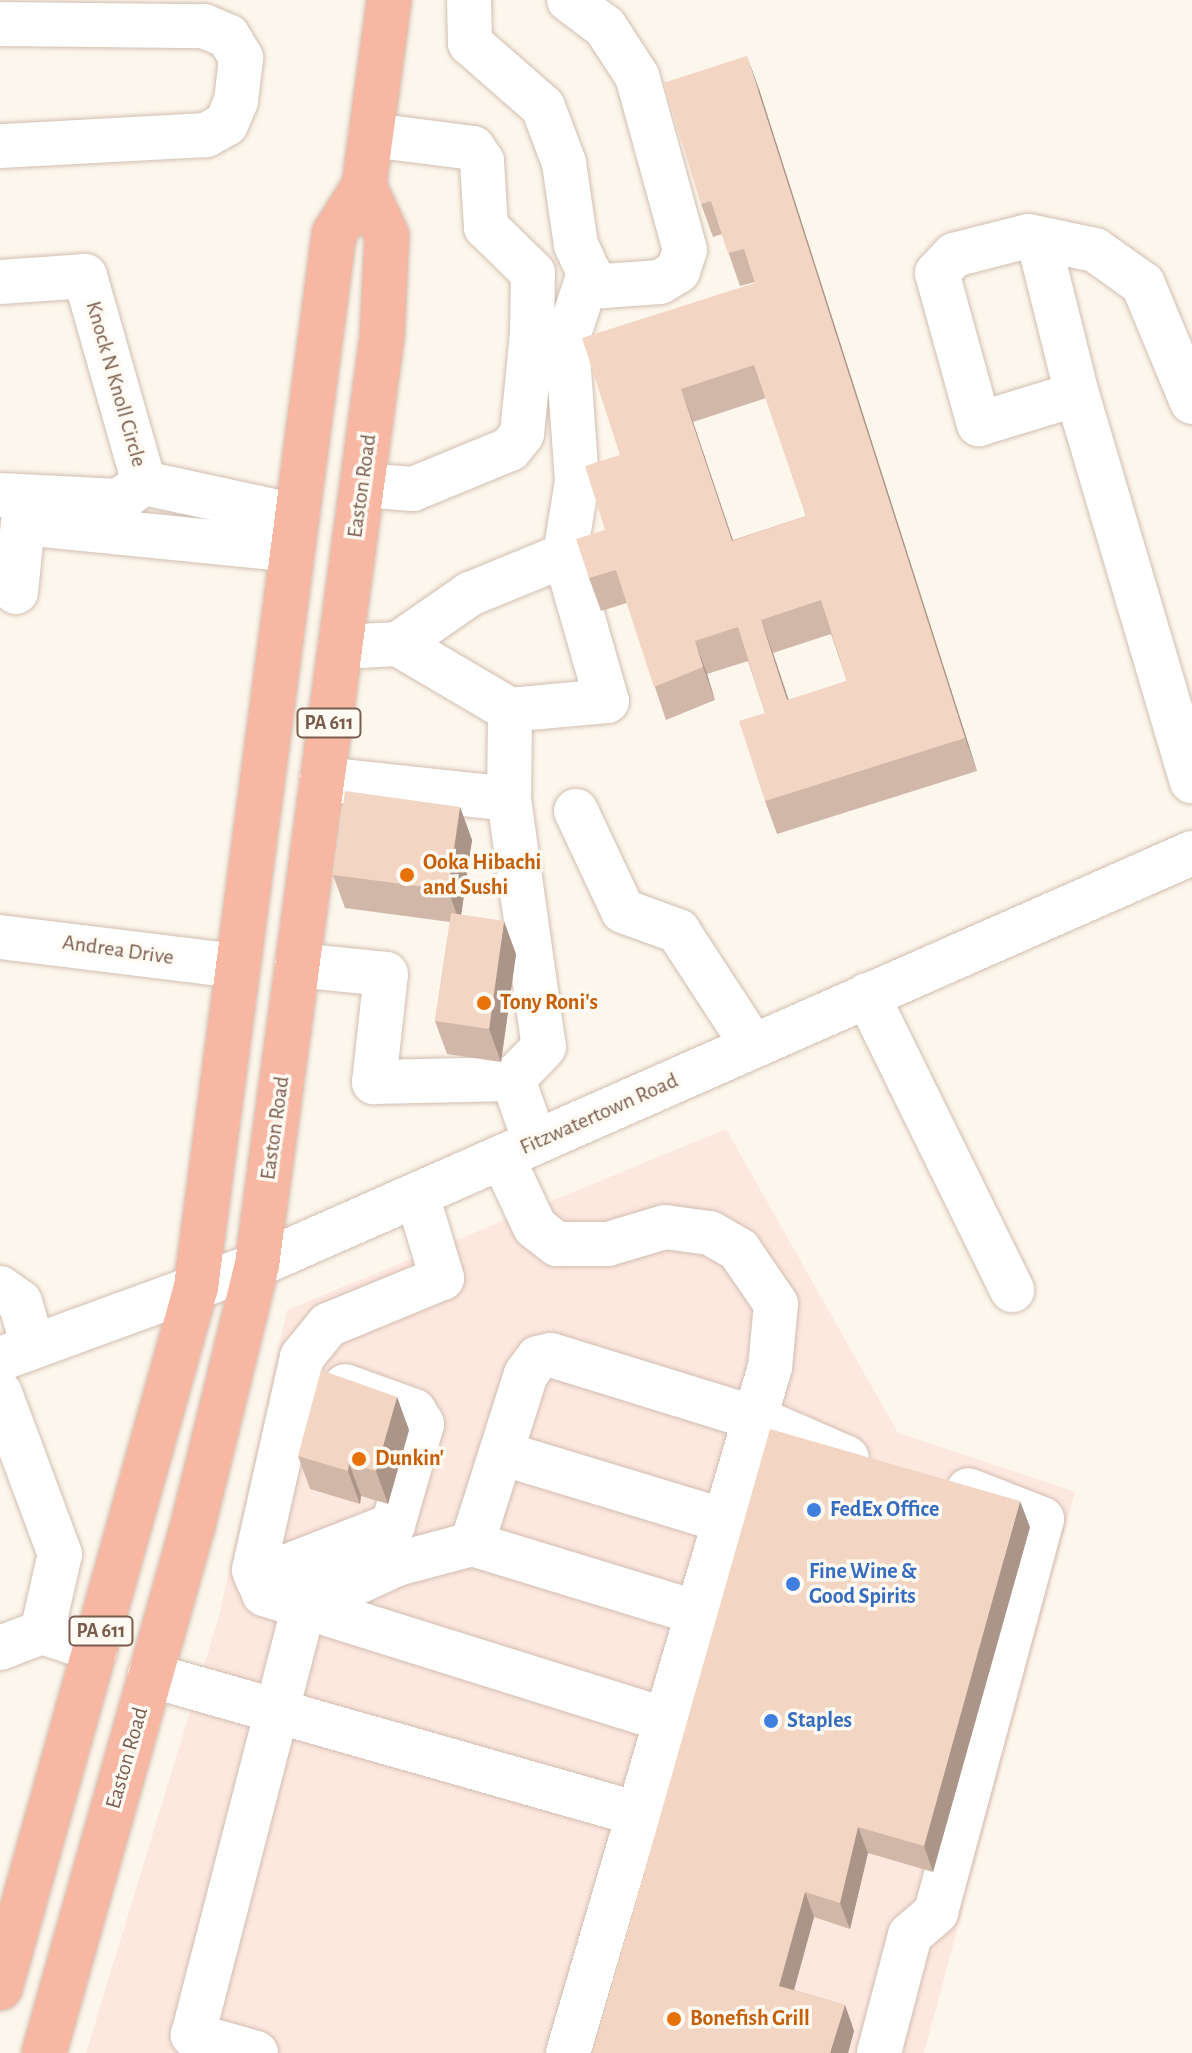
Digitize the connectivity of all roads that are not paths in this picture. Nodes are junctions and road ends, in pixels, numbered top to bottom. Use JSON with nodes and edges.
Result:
{"nodes":[{"id":1,"x":389,"y":0,"type":"edge"},
{"id":2,"x":469,"y":0,"type":"edge"},
{"id":3,"x":569,"y":0,"type":"edge"},
{"id":4,"x":0,"y":24,"type":"edge"},
{"id":5,"x":371,"y":135,"type":"junction"},
{"id":6,"x":0,"y":146,"type":"edge"},
{"id":7,"x":364,"y":186,"type":"junction"},
{"id":8,"x":1038,"y":238,"type":"junction"},
{"id":9,"x":589,"y":273,"type":"junction"},
{"id":10,"x":0,"y":282,"type":"edge"},
{"id":11,"x":1077,"y":394,"type":"junction"},
{"id":12,"x":1192,"y":402,"type":"edge"},
{"id":13,"x":144,"y":483,"type":"junction"},
{"id":14,"x":362,"y":485,"type":"junction"},
{"id":15,"x":0,"y":495,"type":"edge"},
{"id":16,"x":294,"y":533,"type":"junction"},
{"id":17,"x":565,"y":555,"type":"junction"},
{"id":18,"x":16,"y":592,"type":"dead end"},
{"id":19,"x":398,"y":644,"type":"junction"},
{"id":20,"x":340,"y":647,"type":"junction"},
{"id":21,"x":1175,"y":656,"type":"edge"},
{"id":22,"x":510,"y":710,"type":"junction"},
{"id":23,"x":322,"y":779,"type":"junction"},
{"id":24,"x":1192,"y":781,"type":"edge"},
{"id":25,"x":509,"y":799,"type":"junction"},
{"id":26,"x":576,"y":811,"type":"dead end"},
{"id":27,"x":1192,"y":853,"type":"edge"},
{"id":28,"x":0,"y":937,"type":"edge"},
{"id":29,"x":297,"y":965,"type":"junction"},
{"id":30,"x":237,"y":966,"type":"junction"},
{"id":31,"x":867,"y":995,"type":"junction"},
{"id":32,"x":753,"y":1046,"type":"junction"},
{"id":33,"x":513,"y":1079,"type":"junction"},
{"id":34,"x":519,"y":1149,"type":"junction"},
{"id":35,"x":417,"y":1195,"type":"junction"},
{"id":36,"x":257,"y":1265,"type":"junction"},
{"id":37,"x":196,"y":1287,"type":"junction"},
{"id":38,"x":0,"y":1288,"type":"edge"},
{"id":39,"x":1012,"y":1290,"type":"dead end"},
{"id":40,"x":17,"y":1352,"type":"edge"},
{"id":41,"x":296,"y":1373,"type":"junction"},
{"id":42,"x":0,"y":1393,"type":"edge"},
{"id":43,"x":755,"y":1418,"type":"junction"},
{"id":44,"x":501,"y":1453,"type":"junction"},
{"id":45,"x":884,"y":1468,"type":"edge"},
{"id":46,"x":928,"y":1479,"type":"edge"},
{"id":47,"x":725,"y":1521,"type":"junction"},
{"id":48,"x":472,"y":1544,"type":"junction"},
{"id":49,"x":257,"y":1578,"type":"junction"},
{"id":50,"x":304,"y":1607,"type":"junction"},
{"id":51,"x":698,"y":1613,"type":"junction"},
{"id":52,"x":42,"y":1632,"type":"junction"},
{"id":53,"x":0,"y":1648,"type":"edge"},
{"id":54,"x":95,"y":1650,"type":"junction"},
{"id":55,"x":150,"y":1675,"type":"junction"},
{"id":56,"x":278,"y":1709,"type":"junction"},
{"id":57,"x":666,"y":1720,"type":"junction"},
{"id":58,"x":638,"y":1814,"type":"junction"},
{"id":59,"x":0,"y":1988,"type":"edge"},
{"id":60,"x":44,"y":2053,"type":"edge"},
{"id":61,"x":256,"y":2053,"type":"edge"},
{"id":62,"x":568,"y":2053,"type":"edge"},
{"id":63,"x":879,"y":2053,"type":"edge"}],
"edges":[{"from":1,"to":5,"type":"highway","number":"PA 611"},
{"from":2,"to":9,"type":"street"},
{"from":3,"to":9,"type":"street"},
{"from":4,"to":6,"type":"street"},
{"from":5,"to":7,"type":"highway","number":"PA 611"},
{"from":5,"to":14,"type":"street"},
{"from":7,"to":14,"type":"highway","name":"Easton Road","number":"PA 611"},
{"from":7,"to":16,"type":"highway","number":"PA 611"},
{"from":8,"to":11,"type":"street"},
{"from":8,"to":11,"type":"street"},
{"from":8,"to":12,"type":"street"},
{"from":9,"to":17,"type":"street"},
{"from":10,"to":13,"type":"street","name":"Knock N Knoll Circle"},
{"from":11,"to":21,"type":"street"},
{"from":13,"to":15,"type":"street","name":"Knock N Knoll Circle"},
{"from":13,"to":16,"type":"street","name":"Knock N Knoll Circle"},
{"from":14,"to":20,"type":"highway","name":"Easton Road","number":"PA 611"},
{"from":16,"to":18,"type":"street"},
{"from":16,"to":30,"type":"highway","number":"PA 611"},
{"from":17,"to":19,"type":"street"},
{"from":17,"to":22,"type":"street"},
{"from":19,"to":20,"type":"street"},
{"from":19,"to":22,"type":"street"},
{"from":20,"to":23,"type":"highway","name":"Easton Road","number":"PA 611"},
{"from":21,"to":24,"type":"street"},
{"from":22,"to":25,"type":"street"},
{"from":23,"to":25,"type":"street"},
{"from":23,"to":29,"type":"highway","name":"Easton Road","number":"PA 611"},
{"from":25,"to":33,"type":"street"},
{"from":26,"to":32,"type":"street"},
{"from":27,"to":31,"type":"street","name":"Fitzwatertown Road"},
{"from":28,"to":30,"type":"street","name":"Andrea Drive"},
{"from":29,"to":33,"type":"street"},
{"from":29,"to":36,"type":"highway","name":"Easton Road","number":"PA 611"},
{"from":30,"to":37,"type":"highway","number":"PA 611"},
{"from":31,"to":32,"type":"street","name":"Fitzwatertown Road"},
{"from":31,"to":39,"type":"street"},
{"from":32,"to":34,"type":"street","name":"Fitzwatertown Road"},
{"from":33,"to":34,"type":"street"},
{"from":34,"to":35,"type":"street","name":"Fitzwatertown Road"},
{"from":34,"to":43,"type":"street"},
{"from":35,"to":36,"type":"street","name":"Fitzwatertown Road"},
{"from":35,"to":41,"type":"street"},
{"from":36,"to":37,"type":"street","name":"Fitzwatertown Road"},
{"from":36,"to":55,"type":"highway","name":"Easton Road","number":"PA 611"},
{"from":37,"to":40,"type":"street","name":"Fitzwatertown Road"},
{"from":37,"to":54,"type":"highway","number":"PA 611"},
{"from":38,"to":40,"type":"street"},
{"from":41,"to":49,"type":"street"},
{"from":41,"to":49,"type":"street"},
{"from":42,"to":52,"type":"street"},
{"from":43,"to":44,"type":"street"},
{"from":43,"to":45,"type":"street"},
{"from":43,"to":47,"type":"street"},
{"from":44,"to":47,"type":"street"},
{"from":44,"to":48,"type":"street"},
{"from":46,"to":63,"type":"street"},
{"from":47,"to":51,"type":"street"},
{"from":48,"to":50,"type":"street"},
{"from":48,"to":51,"type":"street"},
{"from":49,"to":50,"type":"street"},
{"from":50,"to":56,"type":"street"},
{"from":50,"to":57,"type":"street"},
{"from":51,"to":57,"type":"street"},
{"from":52,"to":53,"type":"street"},
{"from":52,"to":54,"type":"street"},
{"from":54,"to":59,"type":"highway","number":"PA 611"},
{"from":55,"to":56,"type":"street"},
{"from":55,"to":60,"type":"highway","name":"Easton Road","number":"PA 611"},
{"from":56,"to":58,"type":"street"},
{"from":56,"to":61,"type":"street"},
{"from":57,"to":58,"type":"street"},
{"from":58,"to":62,"type":"street"}]}
